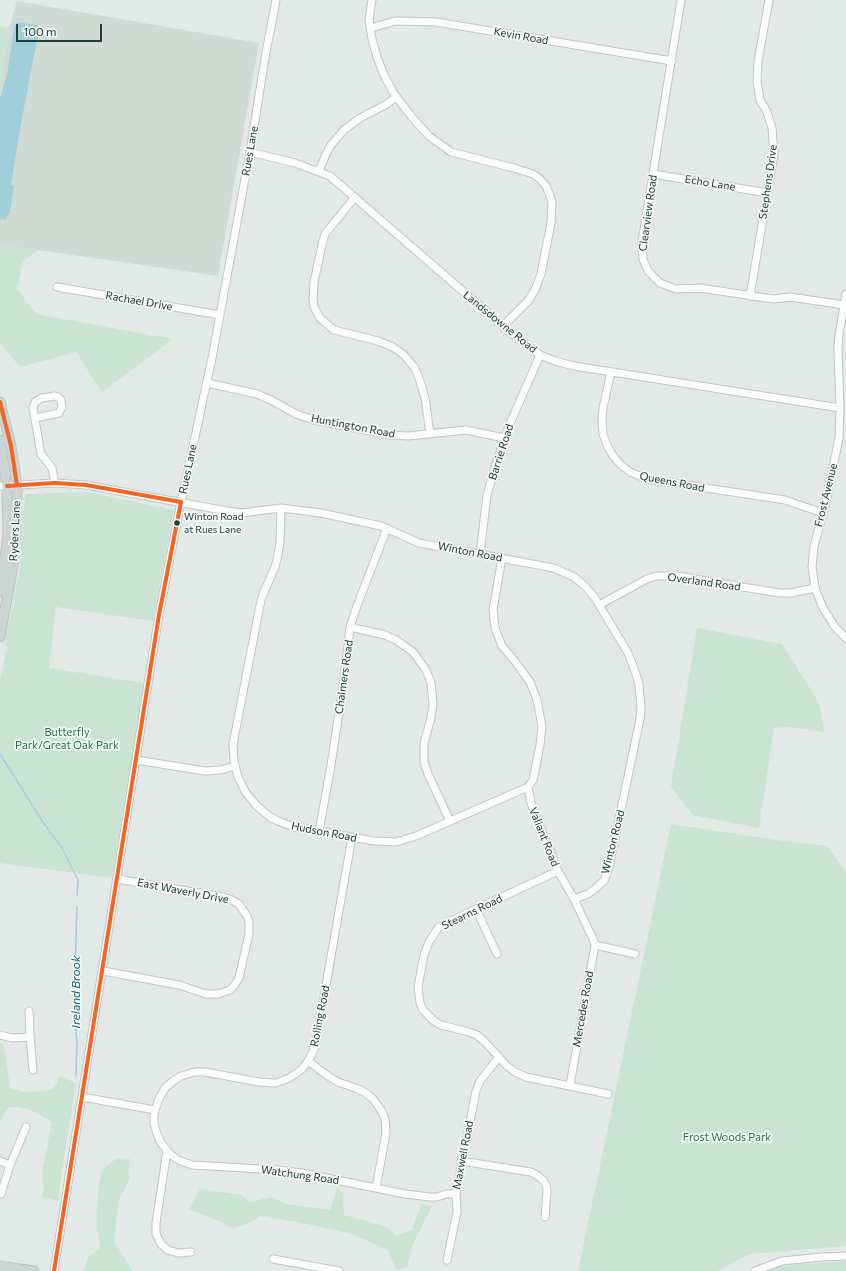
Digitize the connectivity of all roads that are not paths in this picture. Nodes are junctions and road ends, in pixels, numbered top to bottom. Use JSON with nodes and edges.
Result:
{"nodes":[{"id":1,"x":276,"y":0,"type":"edge"},
{"id":2,"x":372,"y":0,"type":"edge"},
{"id":3,"x":681,"y":0,"type":"edge"},
{"id":4,"x":769,"y":0,"type":"edge"},
{"id":5,"x":370,"y":28,"type":"junction"},
{"id":6,"x":672,"y":61,"type":"junction"},
{"id":7,"x":396,"y":97,"type":"junction"},
{"id":8,"x":250,"y":152,"type":"junction"},
{"id":9,"x":319,"y":171,"type":"junction"},
{"id":10,"x":653,"y":174,"type":"junction"},
{"id":11,"x":768,"y":193,"type":"junction"},
{"id":12,"x":355,"y":197,"type":"junction"},
{"id":13,"x":57,"y":287,"type":"dead end"},
{"id":14,"x":846,"y":294,"type":"edge"},
{"id":15,"x":750,"y":296,"type":"junction"},
{"id":16,"x":844,"y":305,"type":"junction"},
{"id":17,"x":220,"y":315,"type":"junction"},
{"id":18,"x":503,"y":326,"type":"junction"},
{"id":19,"x":540,"y":354,"type":"junction"},
{"id":20,"x":612,"y":372,"type":"junction"},
{"id":21,"x":207,"y":383,"type":"junction"},
{"id":22,"x":0,"y":402,"type":"edge"},
{"id":23,"x":840,"y":408,"type":"junction"},
{"id":24,"x":35,"y":418,"type":"dead end"},
{"id":25,"x":430,"y":434,"type":"junction"},
{"id":26,"x":504,"y":438,"type":"junction"},
{"id":27,"x":0,"y":440,"type":"edge"},
{"id":28,"x":56,"y":483,"type":"junction"},
{"id":29,"x":8,"y":486,"type":"edge"},
{"id":30,"x":181,"y":502,"type":"junction"},
{"id":31,"x":281,"y":508,"type":"junction"},
{"id":32,"x":823,"y":513,"type":"junction"},
{"id":33,"x":387,"y":528,"type":"junction"},
{"id":34,"x":480,"y":554,"type":"junction"},
{"id":35,"x":502,"y":558,"type":"junction"},
{"id":36,"x":816,"y":588,"type":"junction"},
{"id":37,"x":0,"y":592,"type":"edge"},
{"id":38,"x":599,"y":605,"type":"junction"},
{"id":39,"x":350,"y":627,"type":"junction"},
{"id":40,"x":0,"y":637,"type":"edge"},
{"id":41,"x":846,"y":638,"type":"edge"},
{"id":42,"x":136,"y":760,"type":"junction"},
{"id":43,"x":235,"y":766,"type":"junction"},
{"id":44,"x":528,"y":787,"type":"junction"},
{"id":45,"x":450,"y":821,"type":"junction"},
{"id":46,"x":319,"y":832,"type":"junction"},
{"id":47,"x":352,"y":838,"type":"junction"},
{"id":48,"x":558,"y":871,"type":"junction"},
{"id":49,"x":117,"y":879,"type":"junction"},
{"id":50,"x":574,"y":900,"type":"junction"},
{"id":51,"x":476,"y":909,"type":"junction"},
{"id":52,"x":594,"y":945,"type":"junction"},
{"id":53,"x":497,"y":954,"type":"dead end"},
{"id":54,"x":635,"y":954,"type":"dead end"},
{"id":55,"x":103,"y":971,"type":"junction"},
{"id":56,"x":29,"y":1011,"type":"dead end"},
{"id":57,"x":0,"y":1035,"type":"edge"},
{"id":58,"x":30,"y":1037,"type":"junction"},
{"id":59,"x":499,"y":1058,"type":"junction"},
{"id":60,"x":308,"y":1061,"type":"junction"},
{"id":61,"x":34,"y":1070,"type":"dead end"},
{"id":62,"x":570,"y":1085,"type":"junction"},
{"id":63,"x":608,"y":1094,"type":"dead end"},
{"id":64,"x":82,"y":1097,"type":"junction"},
{"id":65,"x":155,"y":1110,"type":"junction"},
{"id":66,"x":26,"y":1127,"type":"dead end"},
{"id":67,"x":167,"y":1151,"type":"junction"},
{"id":68,"x":0,"y":1161,"type":"edge"},
{"id":69,"x":461,"y":1161,"type":"junction"},
{"id":70,"x":10,"y":1165,"type":"junction"},
{"id":71,"x":376,"y":1188,"type":"junction"},
{"id":72,"x":1,"y":1194,"type":"dead end"},
{"id":73,"x":456,"y":1194,"type":"junction"},
{"id":74,"x":545,"y":1217,"type":"dead end"},
{"id":75,"x":191,"y":1252,"type":"dead end"},
{"id":76,"x":846,"y":1256,"type":"edge"},
{"id":77,"x":273,"y":1259,"type":"dead end"},
{"id":78,"x":447,"y":1260,"type":"dead end"},
{"id":79,"x":0,"y":1266,"type":"edge"},
{"id":80,"x":34,"y":1271,"type":"edge"},
{"id":81,"x":54,"y":1271,"type":"edge"},
{"id":82,"x":339,"y":1271,"type":"edge"},
{"id":83,"x":754,"y":1271,"type":"edge"}],
"edges":[{"from":1,"to":8,"type":"street","name":"Rues Lane"},
{"from":2,"to":5,"type":"street"},
{"from":3,"to":6,"type":"street","name":"Clearview Road"},
{"from":4,"to":11,"type":"street","name":"Stephens Drive"},
{"from":5,"to":6,"type":"street","name":"Kevin Road"},
{"from":5,"to":7,"type":"street"},
{"from":6,"to":10,"type":"street","name":"Clearview Road"},
{"from":7,"to":9,"type":"street"},
{"from":7,"to":18,"type":"street"},
{"from":8,"to":9,"type":"street","name":"Landsdowne Road"},
{"from":8,"to":17,"type":"street","name":"Rues Lane"},
{"from":9,"to":12,"type":"street","name":"Landsdowne Road"},
{"from":10,"to":11,"type":"street","name":"Echo Lane"},
{"from":10,"to":15,"type":"street","name":"Clearview Road"},
{"from":11,"to":15,"type":"street","name":"Stephens Drive"},
{"from":12,"to":18,"type":"street","name":"Landsdowne Road"},
{"from":12,"to":25,"type":"street"},
{"from":13,"to":17,"type":"street","name":"Rachael Drive"},
{"from":14,"to":16,"type":"street","name":"Frost Avenue"},
{"from":15,"to":16,"type":"street","name":"Clearview Road"},
{"from":16,"to":23,"type":"street","name":"Frost Avenue"},
{"from":17,"to":21,"type":"street","name":"Rues Lane"},
{"from":18,"to":19,"type":"street","name":"Landsdowne Road"},
{"from":19,"to":20,"type":"street","name":"Landsdowne Road"},
{"from":19,"to":26,"type":"street","name":"Barrie Road"},
{"from":20,"to":23,"type":"street","name":"Landsdowne Road"},
{"from":20,"to":32,"type":"street","name":"Queens Road"},
{"from":21,"to":25,"type":"street","name":"Huntington Road"},
{"from":21,"to":30,"type":"street","name":"Rues Lane"},
{"from":22,"to":29,"type":"main road","name":"Ryders Lane"},
{"from":23,"to":32,"type":"street","name":"Frost Avenue"},
{"from":24,"to":28,"type":"street"},
{"from":25,"to":26,"type":"street","name":"Huntington Road"},
{"from":26,"to":34,"type":"street","name":"Barrie Road"},
{"from":27,"to":29,"type":"main road","name":"Ryders Lane"},
{"from":28,"to":29,"type":"street","name":"Winton Road"},
{"from":28,"to":30,"type":"street","name":"Winton Road"},
{"from":29,"to":37,"type":"main road","name":"Ryders Lane"},
{"from":29,"to":40,"type":"main road","name":"Ryders Lane"},
{"from":30,"to":31,"type":"street","name":"Winton Road"},
{"from":30,"to":42,"type":"street","name":"Rues Lane"},
{"from":31,"to":33,"type":"street","name":"Winton Road"},
{"from":31,"to":43,"type":"street","name":"Hudson Road"},
{"from":32,"to":36,"type":"street","name":"Frost Avenue"},
{"from":33,"to":34,"type":"street","name":"Winton Road"},
{"from":33,"to":39,"type":"street","name":"Chalmers Road"},
{"from":34,"to":35,"type":"street","name":"Winton Road"},
{"from":35,"to":38,"type":"street","name":"Winton Road"},
{"from":35,"to":44,"type":"street"},
{"from":36,"to":38,"type":"street","name":"Overland Road"},
{"from":36,"to":41,"type":"street","name":"Frost Avenue"},
{"from":38,"to":50,"type":"street","name":"Winton Road"},
{"from":39,"to":45,"type":"street"},
{"from":39,"to":46,"type":"street","name":"Chalmers Road"},
{"from":42,"to":43,"type":"street"},
{"from":42,"to":49,"type":"street","name":"Rues Lane"},
{"from":43,"to":46,"type":"street","name":"Hudson Road"},
{"from":44,"to":45,"type":"street","name":"Hudson Road"},
{"from":44,"to":48,"type":"street","name":"Valiant Road"},
{"from":45,"to":47,"type":"street","name":"Hudson Road"},
{"from":46,"to":47,"type":"street","name":"Hudson Road"},
{"from":47,"to":60,"type":"street","name":"Rolling Road"},
{"from":48,"to":50,"type":"street","name":"Valiant Road"},
{"from":48,"to":51,"type":"street","name":"Stearns Road"},
{"from":49,"to":55,"type":"street","name":"Rues Lane"},
{"from":49,"to":55,"type":"street","name":"East Waverly Drive"},
{"from":50,"to":52,"type":"street","name":"Valiant Road"},
{"from":51,"to":53,"type":"street"},
{"from":51,"to":59,"type":"street","name":"Stearns Road"},
{"from":52,"to":54,"type":"street"},
{"from":52,"to":62,"type":"street","name":"Mercedes Road"},
{"from":55,"to":64,"type":"street","name":"Rues Lane"},
{"from":56,"to":58,"type":"street"},
{"from":57,"to":58,"type":"street"},
{"from":58,"to":61,"type":"street"},
{"from":59,"to":62,"type":"street","name":"Stearns Road"},
{"from":59,"to":69,"type":"street","name":"Maxwell Road"},
{"from":60,"to":65,"type":"street","name":"Rolling Road"},
{"from":60,"to":71,"type":"street"},
{"from":62,"to":63,"type":"street","name":"Stearns Road"},
{"from":64,"to":65,"type":"street"},
{"from":64,"to":81,"type":"street","name":"Rues Lane"},
{"from":65,"to":67,"type":"street","name":"Watchung Road"},
{"from":66,"to":70,"type":"street"},
{"from":67,"to":71,"type":"street","name":"Watchung Road"},
{"from":67,"to":75,"type":"street"},
{"from":68,"to":70,"type":"street"},
{"from":69,"to":73,"type":"street","name":"Maxwell Road"},
{"from":69,"to":74,"type":"street"},
{"from":70,"to":72,"type":"street"},
{"from":71,"to":73,"type":"street","name":"Watchung Road"},
{"from":73,"to":78,"type":"street","name":"Maxwell Road"},
{"from":76,"to":83,"type":"street"},
{"from":77,"to":82,"type":"street"},
{"from":79,"to":80,"type":"main road"}]}
